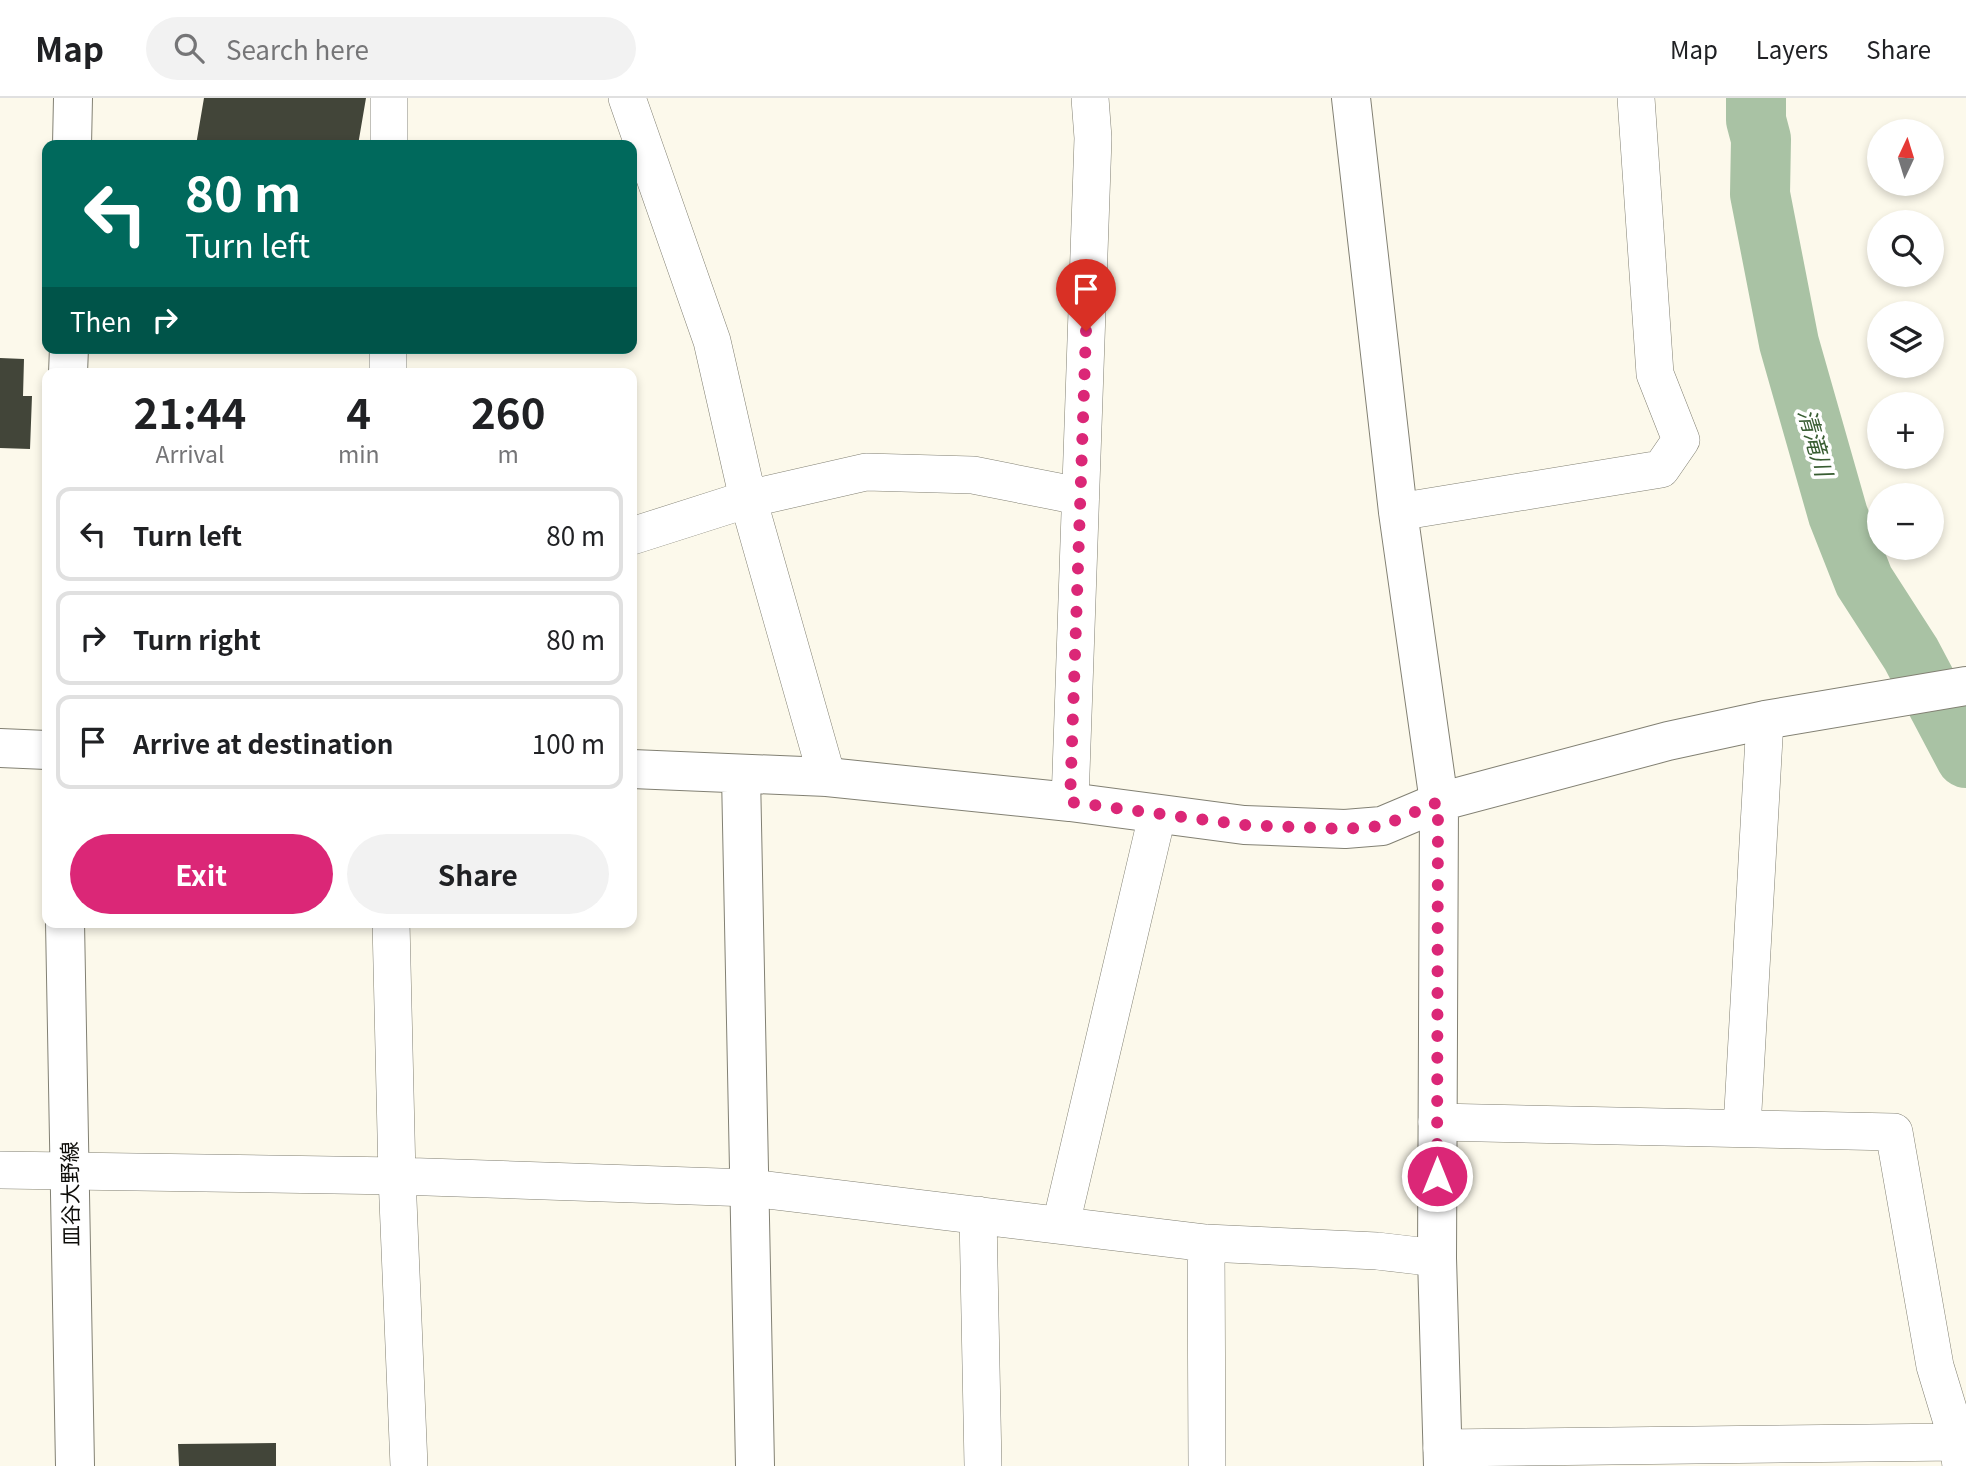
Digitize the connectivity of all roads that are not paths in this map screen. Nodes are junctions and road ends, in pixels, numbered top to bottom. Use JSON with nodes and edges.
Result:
{"nodes":[{"id":1,"x":73,"y":98,"type":"edge"},
{"id":2,"x":389,"y":98,"type":"edge"},
{"id":3,"x":627,"y":98,"type":"edge"},
{"id":4,"x":1090,"y":98,"type":"edge"},
{"id":5,"x":1350,"y":98,"type":"edge"},
{"id":6,"x":1636,"y":98,"type":"edge"},
{"id":7,"x":72,"y":140,"type":"edge"},
{"id":8,"x":389,"y":140,"type":"edge"},
{"id":9,"x":1079,"y":496,"type":"junction"},
{"id":10,"x":748,"y":499,"type":"junction"},
{"id":11,"x":1398,"y":512,"type":"junction"},
{"id":12,"x":637,"y":534,"type":"edge"},
{"id":13,"x":1966,"y":686,"type":"edge"},
{"id":14,"x":1765,"y":720,"type":"junction"},
{"id":15,"x":0,"y":748,"type":"edge"},
{"id":16,"x":42,"y":750,"type":"edge"},
{"id":17,"x":637,"y":769,"type":"edge"},
{"id":18,"x":741,"y":775,"type":"junction"},
{"id":19,"x":827,"y":777,"type":"junction"},
{"id":20,"x":1070,"y":802,"type":"junction"},
{"id":21,"x":1438,"y":802,"type":"junction"},
{"id":22,"x":1157,"y":816,"type":"junction"},
{"id":23,"x":65,"y":928,"type":"edge"},
{"id":24,"x":391,"y":928,"type":"edge"},
{"id":25,"x":1437,"y":1122,"type":"junction"},
{"id":26,"x":1742,"y":1128,"type":"junction"},
{"id":27,"x":0,"y":1170,"type":"edge"},
{"id":28,"x":68,"y":1172,"type":"junction"},
{"id":29,"x":397,"y":1176,"type":"junction"},
{"id":30,"x":750,"y":1188,"type":"junction"},
{"id":31,"x":978,"y":1215,"type":"junction"},
{"id":32,"x":1061,"y":1224,"type":"junction"},
{"id":33,"x":1206,"y":1243,"type":"junction"},
{"id":34,"x":1437,"y":1258,"type":"junction"},
{"id":35,"x":1951,"y":1364,"type":"edge"},
{"id":36,"x":1959,"y":1454,"type":"edge"},
{"id":37,"x":1443,"y":1457,"type":"edge"},
{"id":38,"x":1739,"y":1457,"type":"edge"},
{"id":39,"x":75,"y":1466,"type":"edge"},
{"id":40,"x":409,"y":1466,"type":"edge"},
{"id":41,"x":755,"y":1466,"type":"edge"},
{"id":42,"x":983,"y":1466,"type":"edge"},
{"id":43,"x":1207,"y":1466,"type":"edge"}],
"edges":[{"from":1,"to":7,"type":"street"},
{"from":2,"to":8,"type":"street"},
{"from":3,"to":10,"type":"street"},
{"from":4,"to":9,"type":"street"},
{"from":5,"to":11,"type":"street"},
{"from":6,"to":11,"type":"street"},
{"from":9,"to":10,"type":"street"},
{"from":9,"to":20,"type":"street"},
{"from":10,"to":12,"type":"street"},
{"from":10,"to":19,"type":"street"},
{"from":11,"to":21,"type":"street"},
{"from":13,"to":14,"type":"street"},
{"from":14,"to":21,"type":"street"},
{"from":14,"to":26,"type":"street"},
{"from":15,"to":16,"type":"street"},
{"from":17,"to":18,"type":"street"},
{"from":18,"to":19,"type":"street"},
{"from":18,"to":30,"type":"street"},
{"from":19,"to":20,"type":"street"},
{"from":20,"to":22,"type":"street"},
{"from":21,"to":22,"type":"street"},
{"from":21,"to":25,"type":"street"},
{"from":22,"to":32,"type":"street"},
{"from":23,"to":28,"type":"street","name":"皿谷大野線"},
{"from":24,"to":29,"type":"street"},
{"from":25,"to":26,"type":"street"},
{"from":25,"to":34,"type":"street"},
{"from":26,"to":35,"type":"street"},
{"from":27,"to":28,"type":"street"},
{"from":28,"to":29,"type":"street"},
{"from":28,"to":39,"type":"street","name":"皿谷大野線"},
{"from":29,"to":30,"type":"street"},
{"from":29,"to":40,"type":"street"},
{"from":30,"to":31,"type":"street"},
{"from":30,"to":41,"type":"street"},
{"from":31,"to":32,"type":"street"},
{"from":31,"to":42,"type":"street"},
{"from":32,"to":33,"type":"street"},
{"from":33,"to":34,"type":"street"},
{"from":33,"to":43,"type":"street"},
{"from":34,"to":37,"type":"street"},
{"from":35,"to":36,"type":"street"},
{"from":36,"to":38,"type":"street"},
{"from":37,"to":38,"type":"street"}]}
